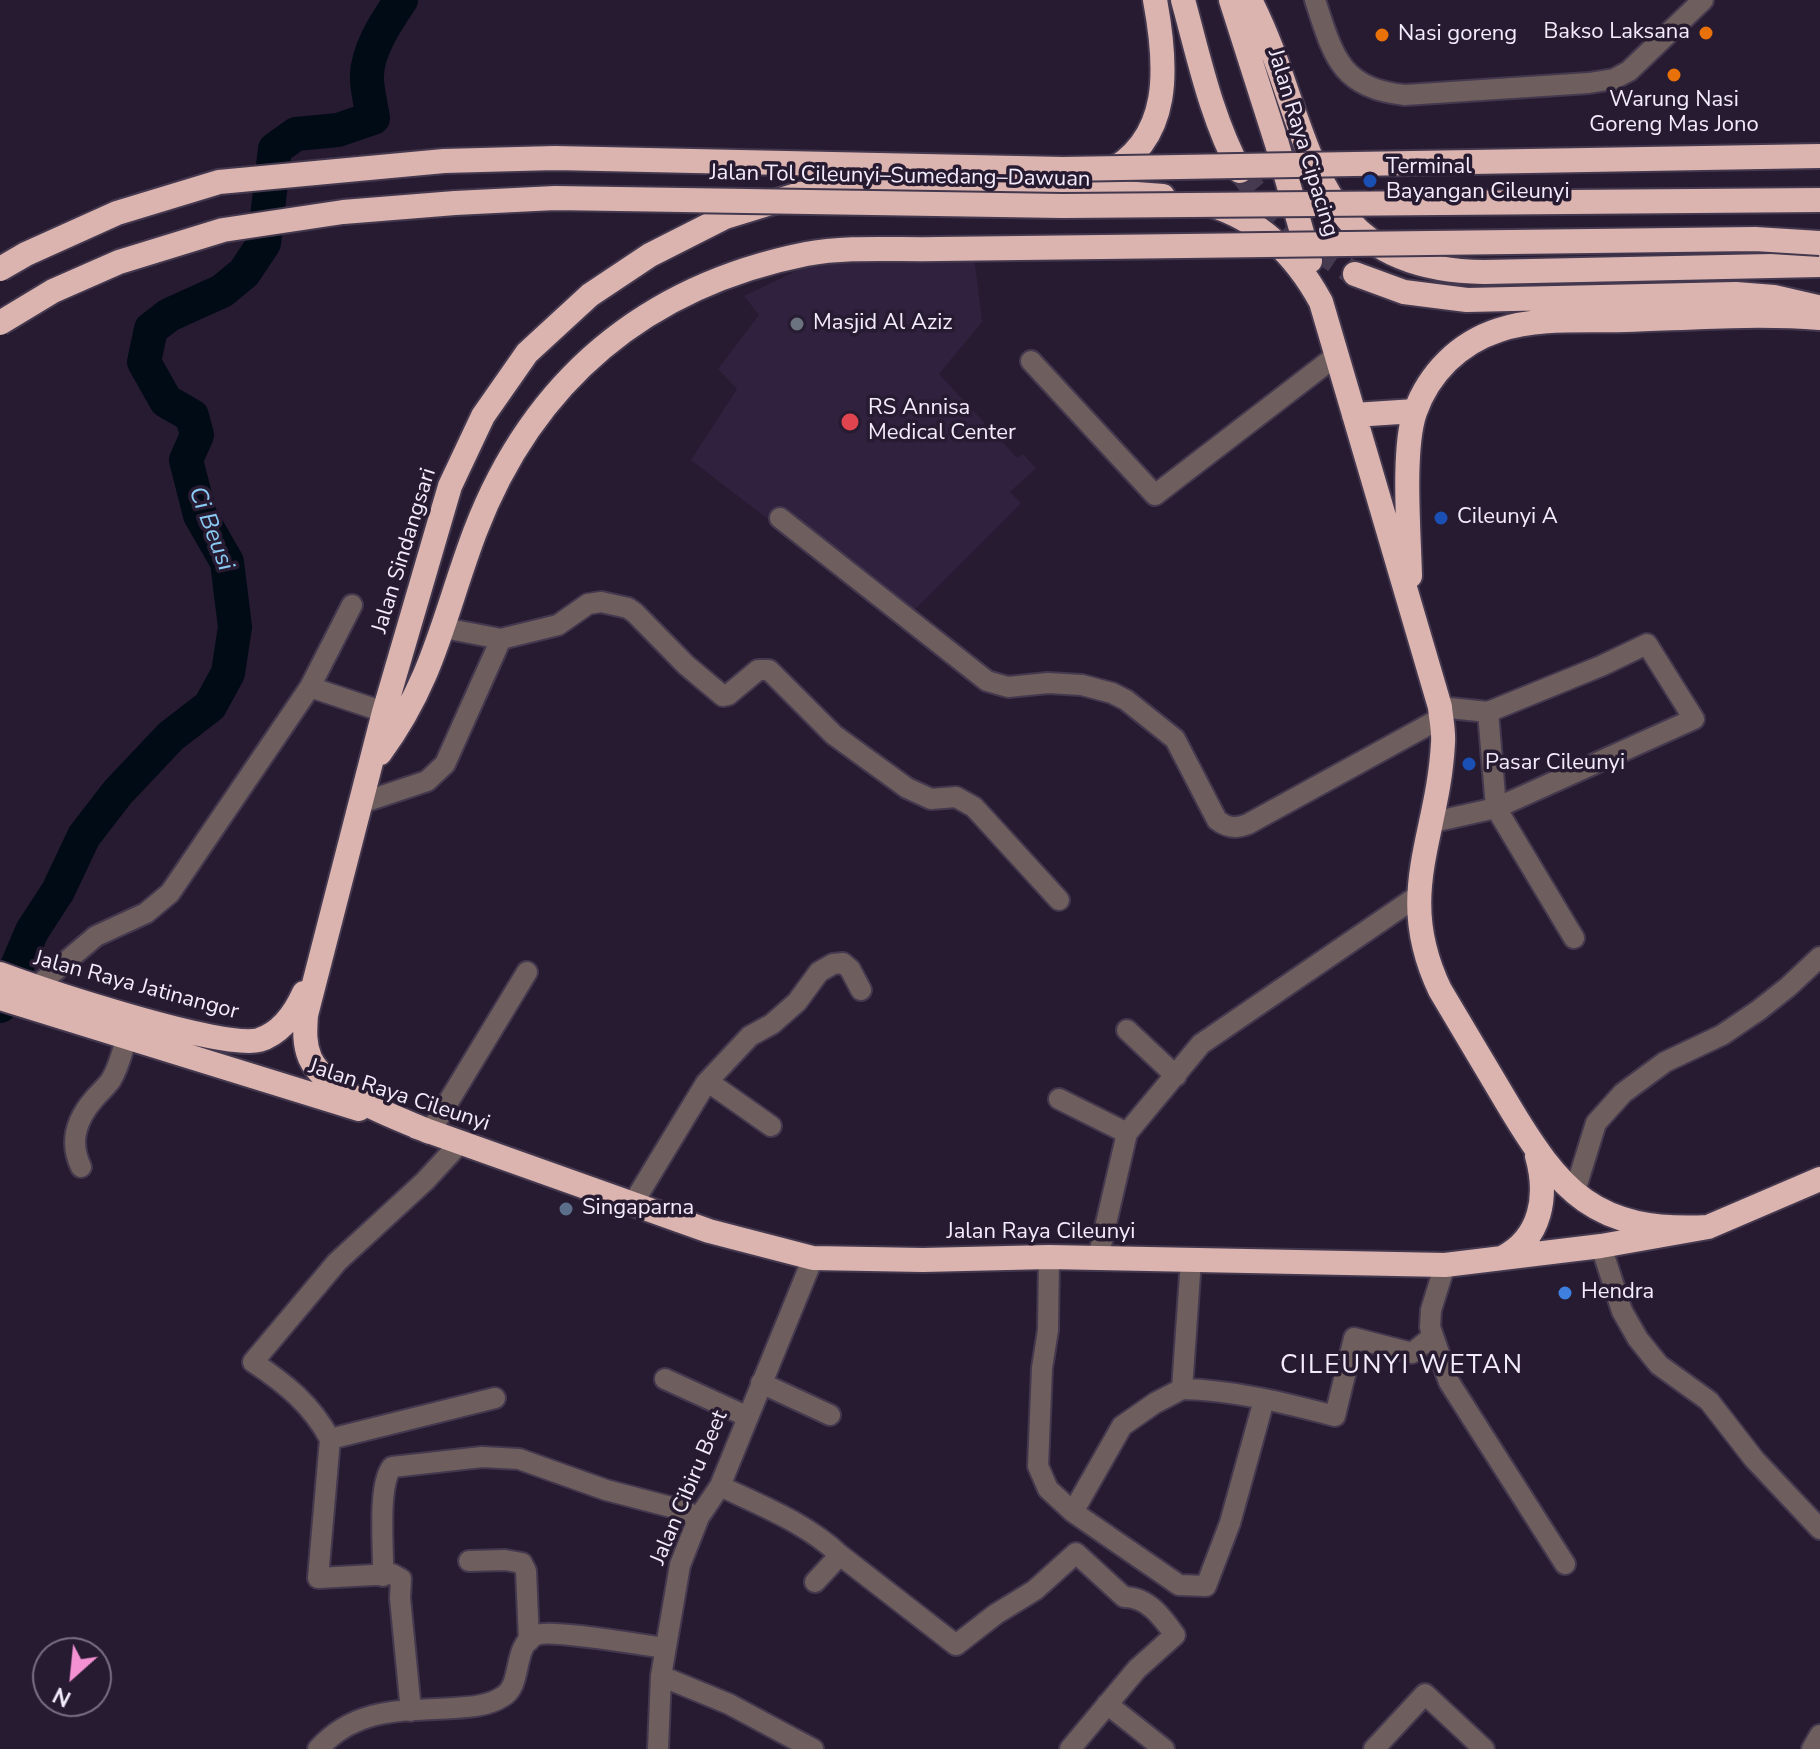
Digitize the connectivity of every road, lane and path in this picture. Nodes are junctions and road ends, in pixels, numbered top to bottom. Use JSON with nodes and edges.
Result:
{"nodes":[{"id":1,"x":1155,"y":0,"type":"edge"},
{"id":2,"x":1183,"y":0,"type":"edge"},
{"id":3,"x":1231,"y":0,"type":"edge"},
{"id":4,"x":1250,"y":0,"type":"edge"},
{"id":5,"x":1315,"y":0,"type":"edge"},
{"id":6,"x":1703,"y":0,"type":"edge"},
{"id":7,"x":1820,"y":156,"type":"edge"},
{"id":8,"x":1240,"y":171,"type":"tunnel mouth"},
{"id":9,"x":1055,"y":188,"type":"junction"},
{"id":10,"x":1820,"y":200,"type":"edge"},
{"id":11,"x":1820,"y":243,"type":"edge"},
{"id":12,"x":1820,"y":265,"type":"edge"},
{"id":13,"x":0,"y":269,"type":"edge"},
{"id":14,"x":1355,"y":274,"type":"tunnel mouth"},
{"id":15,"x":1321,"y":302,"type":"junction"},
{"id":16,"x":1820,"y":308,"type":"edge"},
{"id":17,"x":1540,"y":311,"type":"junction"},
{"id":18,"x":1820,"y":318,"type":"edge"},
{"id":19,"x":0,"y":323,"type":"edge"},
{"id":20,"x":1337,"y":355,"type":"junction"},
{"id":21,"x":1031,"y":361,"type":"dead end"},
{"id":22,"x":1415,"y":411,"type":"junction"},
{"id":23,"x":1354,"y":415,"type":"junction"},
{"id":24,"x":780,"y":518,"type":"dead end"},
{"id":25,"x":352,"y":605,"type":"dead end"},
{"id":26,"x":1410,"y":610,"type":"junction"},
{"id":27,"x":444,"y":628,"type":"junction"},
{"id":28,"x":501,"y":639,"type":"junction"},
{"id":29,"x":310,"y":687,"type":"junction"},
{"id":30,"x":384,"y":712,"type":"junction"},
{"id":31,"x":1488,"y":712,"type":"junction"},
{"id":32,"x":1440,"y":713,"type":"junction"},
{"id":33,"x":371,"y":764,"type":"junction"},
{"id":34,"x":361,"y":803,"type":"junction"},
{"id":35,"x":1496,"y":808,"type":"junction"},
{"id":36,"x":1429,"y":823,"type":"junction"},
{"id":37,"x":1419,"y":895,"type":"junction"},
{"id":38,"x":1059,"y":900,"type":"dead end"},
{"id":39,"x":1574,"y":938,"type":"dead end"},
{"id":40,"x":1820,"y":957,"type":"edge"},
{"id":41,"x":317,"y":965,"type":"junction"},
{"id":42,"x":527,"y":972,"type":"dead end"},
{"id":43,"x":0,"y":974,"type":"edge"},
{"id":44,"x":861,"y":990,"type":"dead end"},
{"id":45,"x":31,"y":993,"type":"junction"},
{"id":46,"x":0,"y":998,"type":"edge"},
{"id":47,"x":1127,"y":1030,"type":"dead end"},
{"id":48,"x":126,"y":1039,"type":"junction"},
{"id":49,"x":1176,"y":1076,"type":"junction"},
{"id":50,"x":706,"y":1083,"type":"junction"},
{"id":51,"x":276,"y":1085,"type":"joint"},
{"id":52,"x":1059,"y":1099,"type":"dead end"},
{"id":53,"x":771,"y":1126,"type":"dead end"},
{"id":54,"x":430,"y":1132,"type":"junction"},
{"id":55,"x":1127,"y":1133,"type":"junction"},
{"id":56,"x":460,"y":1143,"type":"junction"},
{"id":57,"x":1536,"y":1152,"type":"junction"},
{"id":58,"x":81,"y":1167,"type":"dead end"},
{"id":59,"x":1820,"y":1179,"type":"edge"},
{"id":60,"x":1574,"y":1194,"type":"junction"},
{"id":61,"x":632,"y":1205,"type":"junction"},
{"id":62,"x":1708,"y":1227,"type":"junction"},
{"id":63,"x":1601,"y":1246,"type":"junction"},
{"id":64,"x":1049,"y":1257,"type":"junction"},
{"id":65,"x":813,"y":1258,"type":"junction"},
{"id":66,"x":1098,"y":1258,"type":"junction"},
{"id":67,"x":1500,"y":1259,"type":"junction"},
{"id":68,"x":1191,"y":1260,"type":"junction"},
{"id":69,"x":1445,"y":1265,"type":"junction"},
{"id":70,"x":1432,"y":1337,"type":"junction"},
{"id":71,"x":665,"y":1379,"type":"dead end"},
{"id":72,"x":761,"y":1383,"type":"junction"},
{"id":73,"x":1182,"y":1389,"type":"junction"},
{"id":74,"x":495,"y":1398,"type":"dead end"},
{"id":75,"x":1264,"y":1400,"type":"junction"},
{"id":76,"x":830,"y":1415,"type":"dead end"},
{"id":77,"x":746,"y":1416,"type":"junction"},
{"id":78,"x":330,"y":1439,"type":"junction"},
{"id":79,"x":720,"y":1486,"type":"junction"},
{"id":80,"x":1073,"y":1512,"type":"junction"},
{"id":81,"x":699,"y":1517,"type":"junction"},
{"id":82,"x":1820,"y":1529,"type":"edge"},
{"id":83,"x":840,"y":1555,"type":"junction"},
{"id":84,"x":469,"y":1561,"type":"dead end"},
{"id":85,"x":1565,"y":1564,"type":"dead end"},
{"id":86,"x":383,"y":1576,"type":"junction"},
{"id":87,"x":815,"y":1582,"type":"dead end"},
{"id":88,"x":529,"y":1641,"type":"junction"},
{"id":89,"x":664,"y":1648,"type":"junction"},
{"id":90,"x":661,"y":1676,"type":"junction"},
{"id":91,"x":1107,"y":1704,"type":"junction"},
{"id":92,"x":411,"y":1711,"type":"junction"},
{"id":93,"x":318,"y":1749,"type":"edge"},
{"id":94,"x":658,"y":1749,"type":"edge"},
{"id":95,"x":813,"y":1749,"type":"edge"},
{"id":96,"x":1070,"y":1749,"type":"edge"},
{"id":97,"x":1164,"y":1749,"type":"edge"},
{"id":98,"x":1374,"y":1749,"type":"edge"},
{"id":99,"x":1484,"y":1749,"type":"edge"}],
"edges":[{"from":1,"to":9,"type":"highway"},
{"from":2,"to":8,"type":"highway"},
{"from":3,"to":15,"type":"highway","name":"Jalan Raya Cipacing"},
{"from":4,"to":12,"type":"highway"},
{"from":5,"to":6,"type":"street"},
{"from":7,"to":13,"type":"highway","name":"Jalan Tol Cileunyi–Sumedang–Dawuan","bridge":true},
{"from":9,"to":15,"type":"highway"},
{"from":9,"to":30,"type":"highway","name":"Jalan Sindangsari"},
{"from":10,"to":19,"type":"highway","name":"Jalan Tol Cileunyi–Sumedang–Dawuan","bridge":true},
{"from":11,"to":27,"type":"highway","bridge":true},
{"from":14,"to":17,"type":"highway"},
{"from":15,"to":20,"type":"highway"},
{"from":16,"to":17,"type":"highway"},
{"from":17,"to":18,"type":"highway"},
{"from":17,"to":22,"type":"highway"},
{"from":20,"to":21,"type":"street"},
{"from":20,"to":23,"type":"highway"},
{"from":22,"to":23,"type":"highway"},
{"from":22,"to":26,"type":"highway"},
{"from":23,"to":26,"type":"highway"},
{"from":24,"to":32,"type":"street"},
{"from":25,"to":29,"type":"street"},
{"from":26,"to":32,"type":"highway"},
{"from":27,"to":28,"type":"street"},
{"from":27,"to":33,"type":"highway"},
{"from":28,"to":34,"type":"street"},
{"from":28,"to":38,"type":"street"},
{"from":29,"to":30,"type":"street"},
{"from":29,"to":45,"type":"street"},
{"from":30,"to":33,"type":"highway","name":"Jalan Sindangsari"},
{"from":31,"to":32,"type":"street"},
{"from":31,"to":35,"type":"street"},
{"from":31,"to":35,"type":"street"},
{"from":32,"to":36,"type":"highway"},
{"from":33,"to":34,"type":"highway","name":"Jalan Sindangsari"},
{"from":34,"to":41,"type":"highway","name":"Jalan Sindangsari"},
{"from":35,"to":36,"type":"street"},
{"from":35,"to":39,"type":"street"},
{"from":36,"to":37,"type":"highway"},
{"from":37,"to":49,"type":"street"},
{"from":37,"to":57,"type":"highway"},
{"from":40,"to":60,"type":"street"},
{"from":41,"to":45,"type":"highway","name":"Jalan Raya Jatinangor"},
{"from":41,"to":54,"type":"highway"},
{"from":42,"to":54,"type":"street"},
{"from":43,"to":45,"type":"highway","name":"Jalan Raya Jatinangor"},
{"from":44,"to":50,"type":"street"},
{"from":45,"to":46,"type":"highway","name":"Jalan Raya Jatinangor"},
{"from":45,"to":48,"type":"highway","name":"Jalan Raya Jatinangor"},
{"from":47,"to":49,"type":"street"},
{"from":48,"to":51,"type":"highway","name":"Jalan Raya Jatinangor"},
{"from":48,"to":58,"type":"street"},
{"from":49,"to":55,"type":"street"},
{"from":50,"to":53,"type":"street"},
{"from":50,"to":61,"type":"street"},
{"from":51,"to":54,"type":"highway","name":"Jalan Raya Cileunyi"},
{"from":52,"to":55,"type":"street"},
{"from":54,"to":56,"type":"highway","name":"Jalan Raya Cileunyi"},
{"from":55,"to":66,"type":"street"},
{"from":56,"to":61,"type":"highway","name":"Jalan Raya Cileunyi"},
{"from":56,"to":78,"type":"street"},
{"from":57,"to":60,"type":"highway"},
{"from":57,"to":67,"type":"highway"},
{"from":59,"to":62,"type":"highway","name":"Jalan Raya Cileunyi"},
{"from":60,"to":62,"type":"highway"},
{"from":61,"to":65,"type":"highway","name":"Jalan Raya Cileunyi"},
{"from":62,"to":63,"type":"highway","name":"Jalan Raya Cileunyi"},
{"from":63,"to":67,"type":"highway","name":"Jalan Raya Cileunyi"},
{"from":63,"to":82,"type":"street"},
{"from":64,"to":65,"type":"highway","name":"Jalan Raya Cileunyi"},
{"from":64,"to":66,"type":"highway","name":"Jalan Raya Cileunyi"},
{"from":64,"to":80,"type":"street"},
{"from":65,"to":72,"type":"street","name":"Jalan Cibiru Beet"},
{"from":66,"to":68,"type":"highway","name":"Jalan Raya Cileunyi"},
{"from":67,"to":69,"type":"highway","name":"Jalan Raya Cileunyi"},
{"from":68,"to":69,"type":"highway","name":"Jalan Raya Cileunyi"},
{"from":68,"to":73,"type":"street"},
{"from":69,"to":70,"type":"street"},
{"from":70,"to":75,"type":"street"},
{"from":70,"to":85,"type":"street"},
{"from":71,"to":77,"type":"street"},
{"from":72,"to":76,"type":"street"},
{"from":72,"to":77,"type":"street","name":"Jalan Cibiru Beet"},
{"from":73,"to":75,"type":"street"},
{"from":73,"to":80,"type":"street"},
{"from":74,"to":78,"type":"street"},
{"from":75,"to":80,"type":"street"},
{"from":77,"to":79,"type":"street","name":"Jalan Cibiru Beet"},
{"from":78,"to":86,"type":"street"},
{"from":79,"to":81,"type":"street","name":"Jalan Cibiru Beet"},
{"from":79,"to":83,"type":"street"},
{"from":81,"to":86,"type":"street"},
{"from":81,"to":89,"type":"street","name":"Jalan Cibiru Beet"},
{"from":83,"to":87,"type":"street"},
{"from":83,"to":91,"type":"street"},
{"from":84,"to":88,"type":"street"},
{"from":86,"to":92,"type":"street"},
{"from":88,"to":89,"type":"street"},
{"from":88,"to":92,"type":"street"},
{"from":89,"to":90,"type":"street","name":"Jalan Cibiru Beet"},
{"from":90,"to":94,"type":"street","name":"Jalan Cibiru Beet"},
{"from":90,"to":95,"type":"street"},
{"from":91,"to":96,"type":"street"},
{"from":91,"to":97,"type":"street"},
{"from":92,"to":93,"type":"street"},
{"from":98,"to":99,"type":"street"}]}
